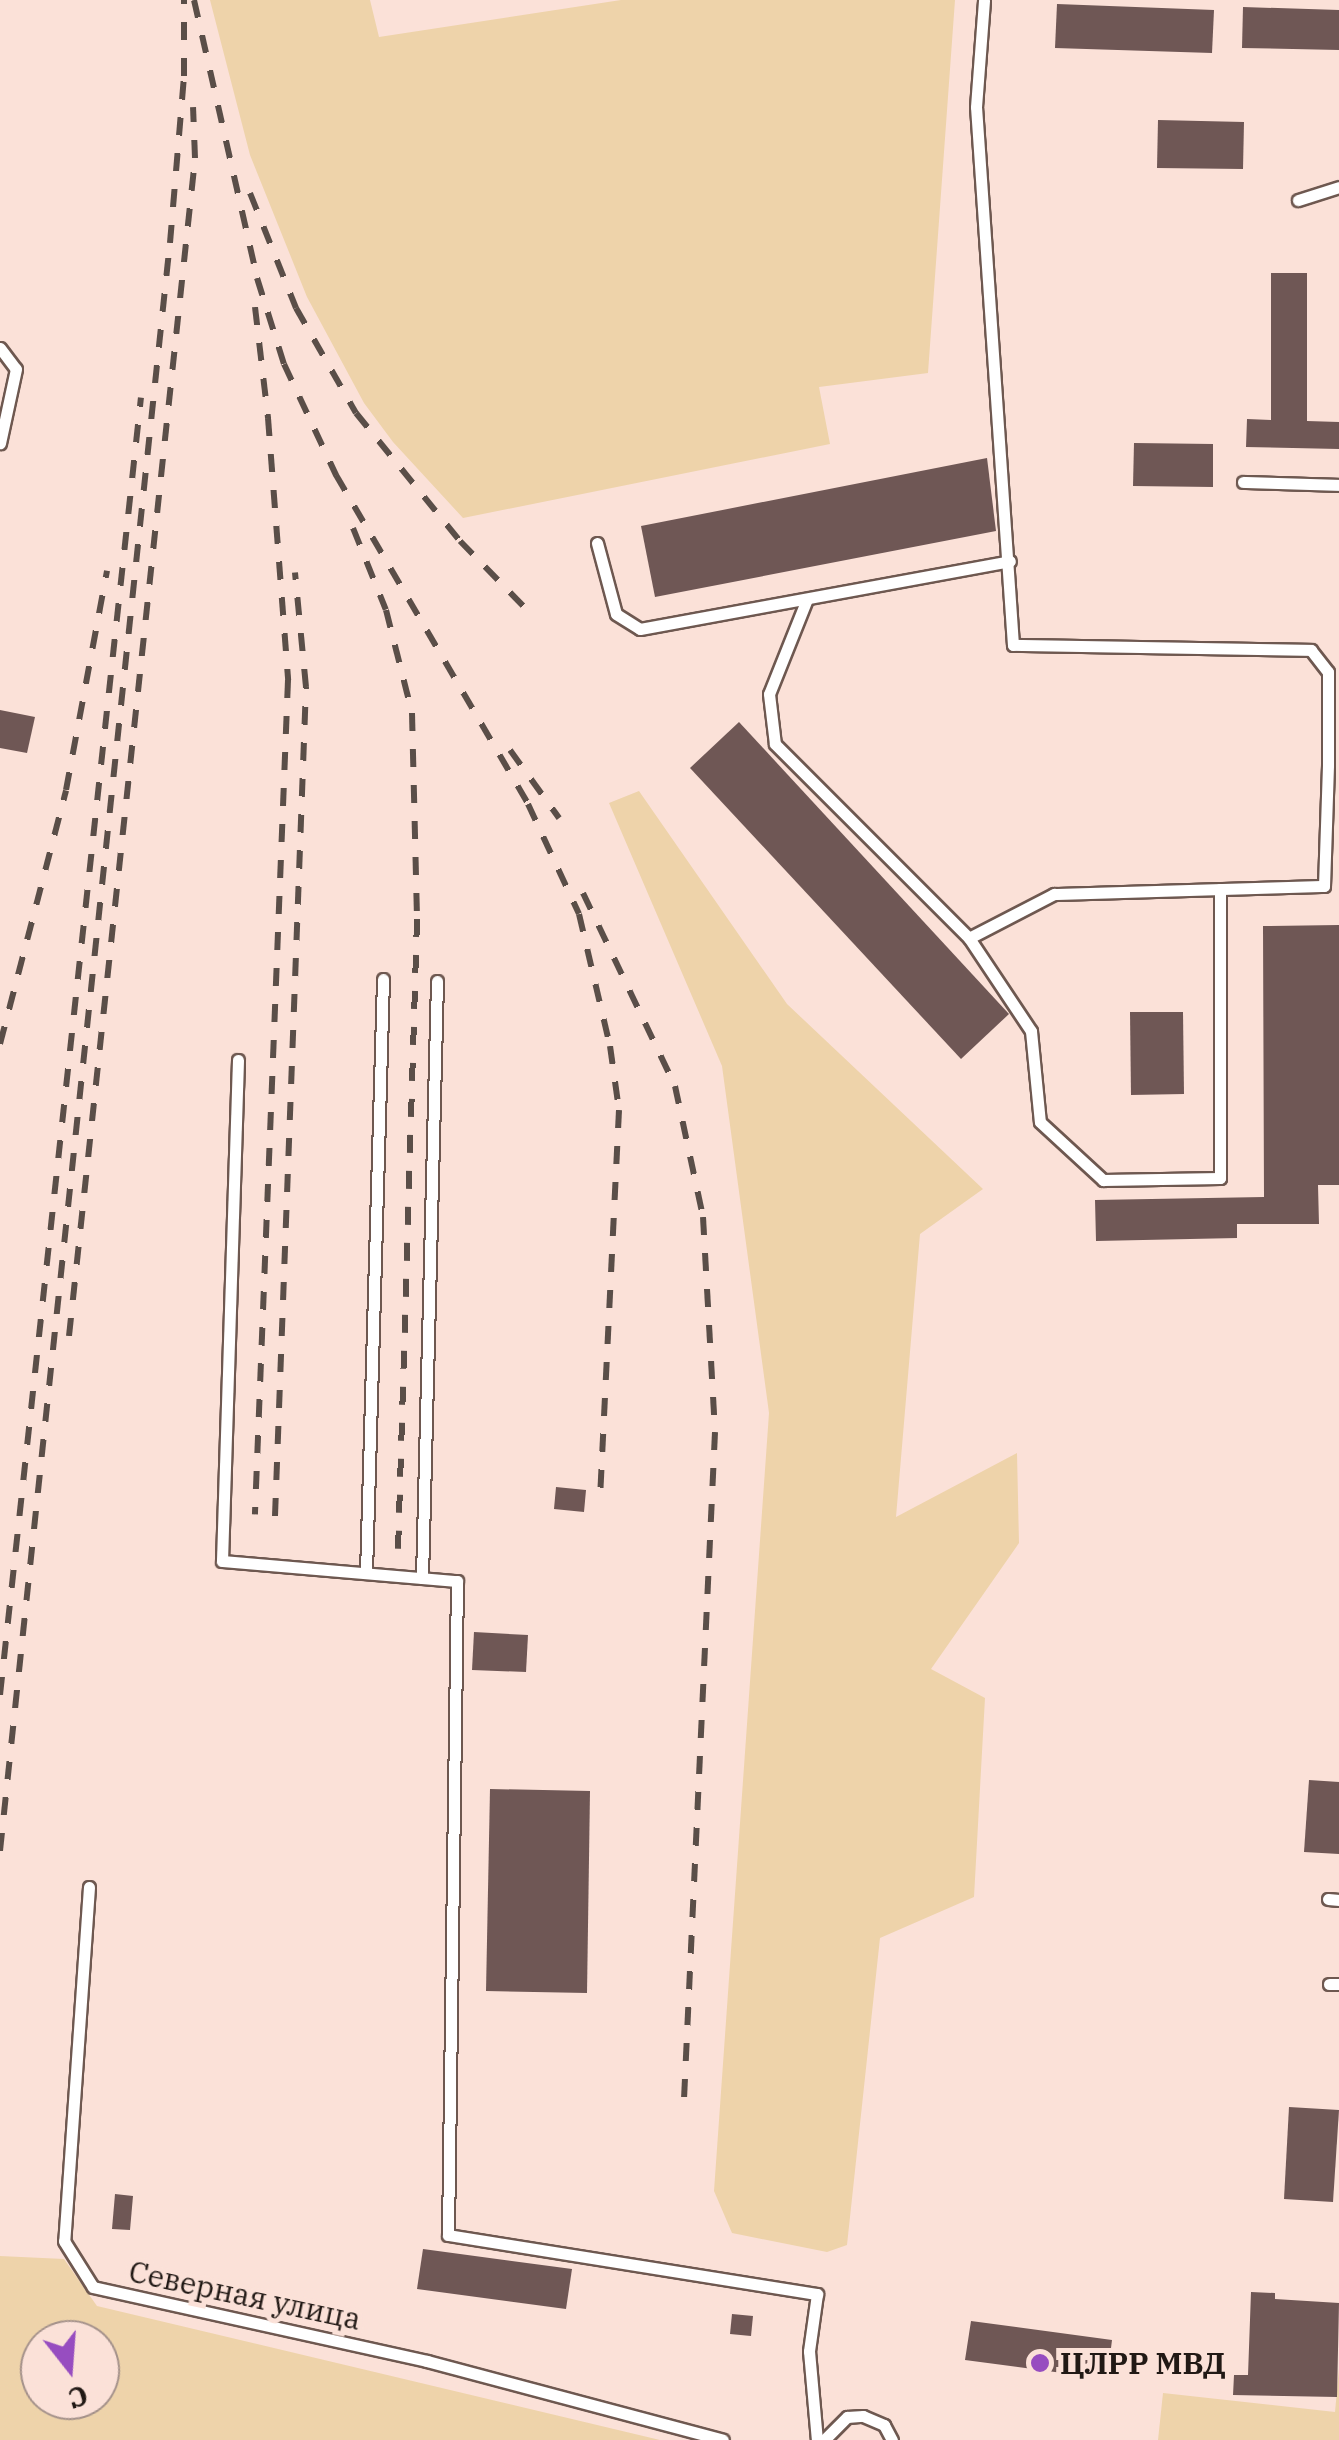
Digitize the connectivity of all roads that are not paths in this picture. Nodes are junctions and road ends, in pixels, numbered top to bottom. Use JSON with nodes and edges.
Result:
{"nodes":[{"id":1,"x":984,"y":0,"type":"edge"},
{"id":2,"x":1339,"y":187,"type":"edge"},
{"id":3,"x":1298,"y":200,"type":"dead end"},
{"id":4,"x":0,"y":348,"type":"edge"},
{"id":5,"x":0,"y":443,"type":"edge"},
{"id":6,"x":1244,"y":482,"type":"dead end"},
{"id":7,"x":1339,"y":486,"type":"edge"},
{"id":8,"x":597,"y":543,"type":"dead end"},
{"id":9,"x":1010,"y":561,"type":"junction"},
{"id":10,"x":807,"y":599,"type":"junction"},
{"id":11,"x":1333,"y":765,"type":"edge"},
{"id":12,"x":1220,"y":888,"type":"junction"},
{"id":13,"x":969,"y":938,"type":"junction"},
{"id":14,"x":383,"y":980,"type":"dead end"},
{"id":15,"x":438,"y":981,"type":"dead end"},
{"id":16,"x":238,"y":1060,"type":"dead end"},
{"id":17,"x":366,"y":1574,"type":"junction"},
{"id":18,"x":422,"y":1578,"type":"junction"},
{"id":19,"x":89,"y":1887,"type":"dead end"},
{"id":20,"x":723,"y":2440,"type":"edge"},
{"id":21,"x":821,"y":2440,"type":"edge"},
{"id":22,"x":892,"y":2440,"type":"edge"}],
"edges":[{"from":1,"to":9,"type":"lane"},
{"from":2,"to":3,"type":"lane"},
{"from":4,"to":5,"type":"lane"},
{"from":6,"to":7,"type":"lane"},
{"from":8,"to":10,"type":"lane"},
{"from":9,"to":10,"type":"lane"},
{"from":9,"to":11,"type":"lane"},
{"from":10,"to":13,"type":"lane"},
{"from":11,"to":12,"type":"lane"},
{"from":12,"to":13,"type":"lane"},
{"from":12,"to":13,"type":"lane"},
{"from":14,"to":17,"type":"lane"},
{"from":15,"to":18,"type":"lane"},
{"from":16,"to":17,"type":"lane"},
{"from":17,"to":18,"type":"lane"},
{"from":18,"to":21,"type":"lane"},
{"from":19,"to":20,"type":"lane","name":"Северная улица"},
{"from":21,"to":22,"type":"lane"}]}
